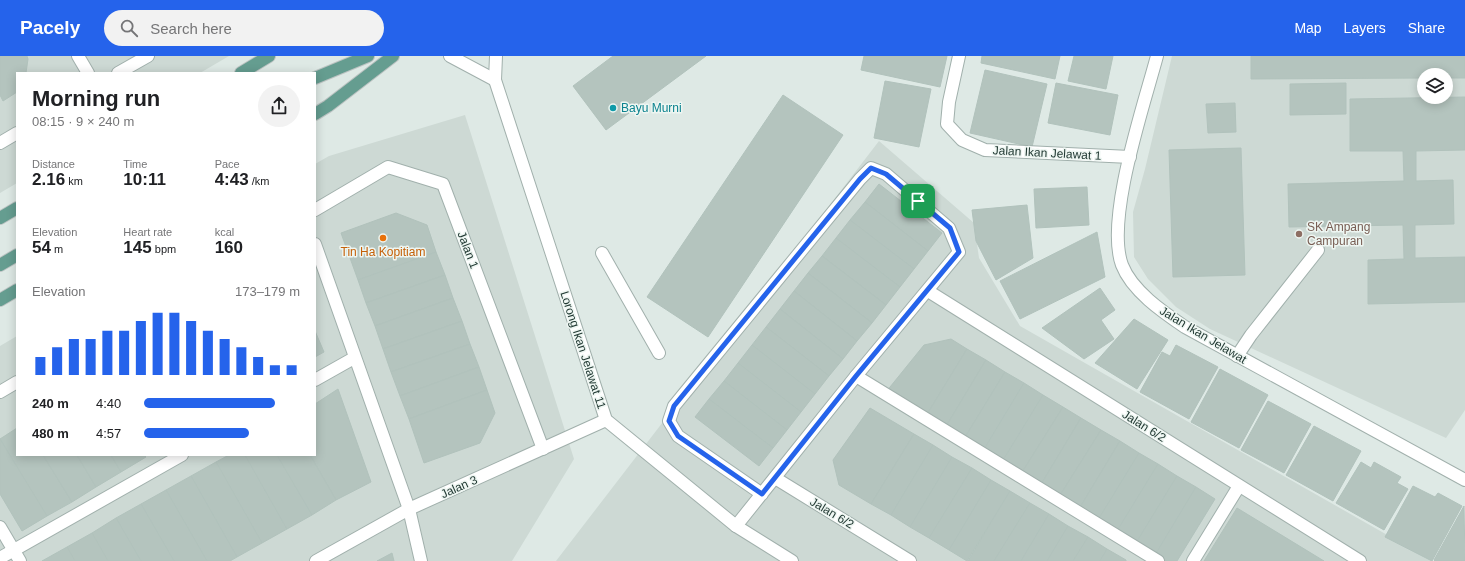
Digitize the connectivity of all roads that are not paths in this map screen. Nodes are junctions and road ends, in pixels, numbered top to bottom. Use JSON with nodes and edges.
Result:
{"nodes":[{"id":1,"x":78,"y":56,"type":"edge"},
{"id":2,"x":148,"y":56,"type":"edge"},
{"id":3,"x":269,"y":56,"type":"edge"},
{"id":4,"x":368,"y":56,"type":"edge"},
{"id":5,"x":392,"y":56,"type":"edge"},
{"id":6,"x":450,"y":56,"type":"edge"},
{"id":7,"x":496,"y":56,"type":"edge"},
{"id":8,"x":960,"y":56,"type":"edge"},
{"id":9,"x":1157,"y":56,"type":"edge"},
{"id":10,"x":87,"y":72,"type":"edge"},
{"id":11,"x":120,"y":72,"type":"edge"},
{"id":12,"x":243,"y":72,"type":"edge"},
{"id":13,"x":316,"y":78,"type":"edge"},
{"id":14,"x":495,"y":80,"type":"junction"},
{"id":15,"x":316,"y":113,"type":"edge"},
{"id":16,"x":16,"y":134,"type":"edge"},
{"id":17,"x":0,"y":143,"type":"edge"},
{"id":18,"x":1130,"y":157,"type":"junction"},
{"id":19,"x":16,"y":209,"type":"edge"},
{"id":20,"x":316,"y":209,"type":"edge"},
{"id":21,"x":0,"y":218,"type":"edge"},
{"id":22,"x":316,"y":247,"type":"edge"},
{"id":23,"x":1318,"y":250,"type":"dead end"},
{"id":24,"x":602,"y":253,"type":"dead end"},
{"id":25,"x":16,"y":256,"type":"edge"},
{"id":26,"x":0,"y":265,"type":"edge"},
{"id":27,"x":928,"y":290,"type":"junction"},
{"id":28,"x":16,"y":291,"type":"edge"},
{"id":29,"x":0,"y":300,"type":"edge"},
{"id":30,"x":659,"y":353,"type":"dead end"},
{"id":31,"x":1237,"y":356,"type":"junction"},
{"id":32,"x":354,"y":358,"type":"junction"},
{"id":33,"x":856,"y":376,"type":"junction"},
{"id":34,"x":316,"y":379,"type":"edge"},
{"id":35,"x":16,"y":383,"type":"edge"},
{"id":36,"x":0,"y":392,"type":"edge"},
{"id":37,"x":606,"y":420,"type":"junction"},
{"id":38,"x":543,"y":449,"type":"junction"},
{"id":39,"x":180,"y":456,"type":"edge"},
{"id":40,"x":1463,"y":476,"type":"edge"},
{"id":41,"x":775,"y":478,"type":"junction"},
{"id":42,"x":1239,"y":486,"type":"junction"},
{"id":43,"x":762,"y":494,"type":"junction"},
{"id":44,"x":409,"y":509,"type":"junction"},
{"id":45,"x":736,"y":526,"type":"junction"},
{"id":46,"x":0,"y":527,"type":"edge"},
{"id":47,"x":14,"y":550,"type":"junction"},
{"id":48,"x":0,"y":558,"type":"edge"},
{"id":49,"x":20,"y":561,"type":"edge"},
{"id":50,"x":316,"y":561,"type":"edge"},
{"id":51,"x":421,"y":561,"type":"edge"},
{"id":52,"x":792,"y":561,"type":"edge"},
{"id":53,"x":910,"y":561,"type":"edge"},
{"id":54,"x":1158,"y":561,"type":"edge"},
{"id":55,"x":1193,"y":561,"type":"edge"},
{"id":56,"x":1360,"y":561,"type":"edge"}],
"edges":[{"from":1,"to":10,"type":"street"},
{"from":2,"to":11,"type":"street"},
{"from":3,"to":12,"type":"main road"},
{"from":4,"to":13,"type":"main road"},
{"from":5,"to":15,"type":"main road"},
{"from":6,"to":14,"type":"street"},
{"from":7,"to":14,"type":"street","name":"Lorong Ikan Jelawat 11"},
{"from":8,"to":18,"type":"street","name":"Jalan Ikan Jelawat 1"},
{"from":9,"to":18,"type":"street","name":"Jalan Ikan Jelawat"},
{"from":14,"to":37,"type":"street","name":"Lorong Ikan Jelawat 11"},
{"from":16,"to":17,"type":"street"},
{"from":18,"to":31,"type":"street","name":"Jalan Ikan Jelawat"},
{"from":19,"to":21,"type":"main road"},
{"from":20,"to":38,"type":"street","name":"Jalan 1"},
{"from":22,"to":32,"type":"street"},
{"from":23,"to":31,"type":"street"},
{"from":24,"to":30,"type":"street"},
{"from":25,"to":26,"type":"main road"},
{"from":27,"to":33,"type":"street"},
{"from":27,"to":42,"type":"street","name":"Jalan 6/2"},
{"from":27,"to":43,"type":"street"},
{"from":28,"to":29,"type":"main road"},
{"from":31,"to":40,"type":"street","name":"Jalan Ikan Jelawat"},
{"from":32,"to":34,"type":"street"},
{"from":32,"to":44,"type":"street"},
{"from":33,"to":41,"type":"street"},
{"from":33,"to":54,"type":"street"},
{"from":35,"to":36,"type":"street"},
{"from":37,"to":38,"type":"street","name":"Jalan 3"},
{"from":37,"to":45,"type":"street","name":"Lorong Ikan Jelawat 11"},
{"from":38,"to":44,"type":"street","name":"Jalan 3"},
{"from":39,"to":47,"type":"street"},
{"from":41,"to":43,"type":"street"},
{"from":41,"to":53,"type":"street","name":"Jalan 6/2"},
{"from":42,"to":55,"type":"street"},
{"from":42,"to":56,"type":"street","name":"Jalan 6/2"},
{"from":43,"to":45,"type":"street"},
{"from":44,"to":50,"type":"street","name":"Jalan 3"},
{"from":44,"to":51,"type":"street"},
{"from":45,"to":52,"type":"street","name":"Lorong Ikan Jelawat 11"},
{"from":46,"to":47,"type":"street"},
{"from":47,"to":48,"type":"street"},
{"from":47,"to":49,"type":"street"}]}
